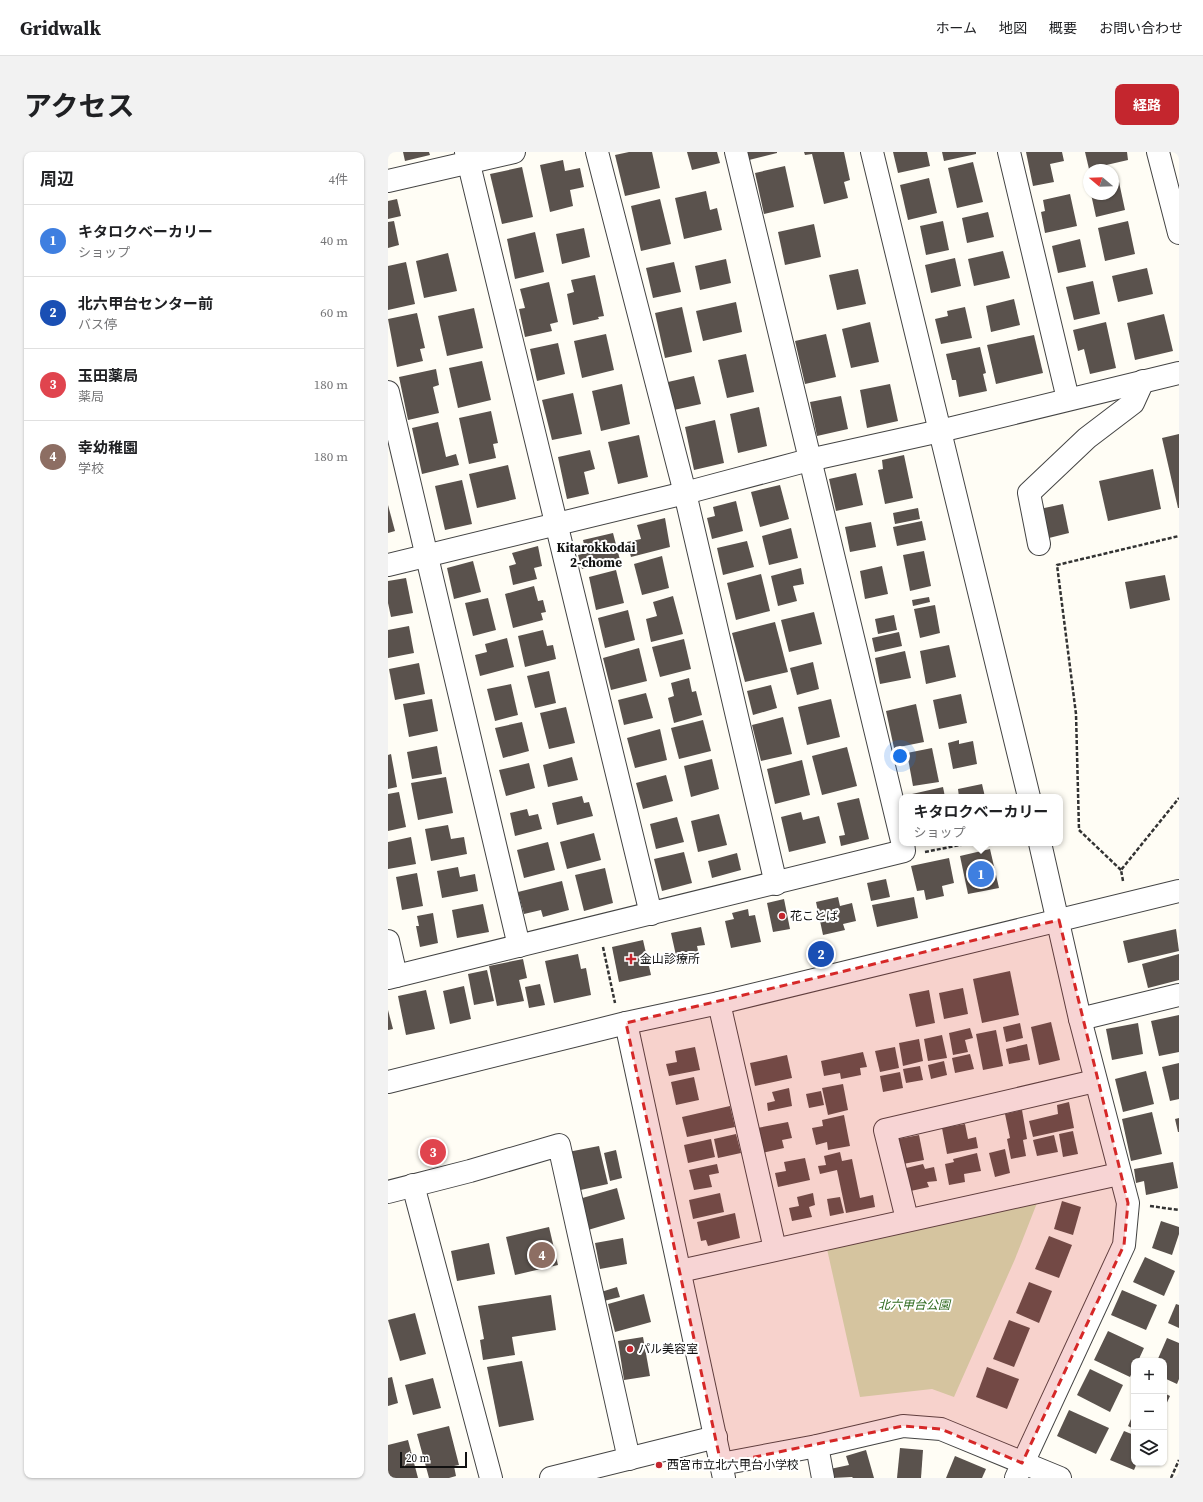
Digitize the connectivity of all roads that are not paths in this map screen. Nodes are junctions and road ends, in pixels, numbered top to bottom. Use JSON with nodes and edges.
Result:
{"nodes":[{"id":1,"x":514,"y":152,"type":"edge"},
{"id":2,"x":597,"y":152,"type":"edge"},
{"id":3,"x":736,"y":152,"type":"edge"},
{"id":4,"x":872,"y":152,"type":"edge"},
{"id":5,"x":1009,"y":152,"type":"edge"},
{"id":6,"x":1158,"y":152,"type":"edge"},
{"id":7,"x":467,"y":157,"type":"edge"},
{"id":8,"x":388,"y":181,"type":"edge"},
{"id":9,"x":1179,"y":233,"type":"edge"},
{"id":10,"x":1179,"y":373,"type":"edge"},
{"id":11,"x":1143,"y":382,"type":"junction"},
{"id":12,"x":388,"y":392,"type":"edge"},
{"id":13,"x":1068,"y":399,"type":"junction"},
{"id":14,"x":940,"y":431,"type":"junction"},
{"id":15,"x":809,"y":460,"type":"junction"},
{"id":16,"x":685,"y":493,"type":"junction"},
{"id":17,"x":556,"y":524,"type":"junction"},
{"id":18,"x":1039,"y":544,"type":"dead end"},
{"id":19,"x":428,"y":556,"type":"junction"},
{"id":20,"x":388,"y":565,"type":"edge"},
{"id":21,"x":1028,"y":794,"type":"edge"},
{"id":22,"x":899,"y":829,"type":"edge"},
{"id":23,"x":900,"y":846,"type":"edge"},
{"id":24,"x":1041,"y":846,"type":"edge"},
{"id":25,"x":776,"y":884,"type":"junction"},
{"id":26,"x":1179,"y":891,"type":"edge"},
{"id":27,"x":652,"y":914,"type":"junction"},
{"id":28,"x":1059,"y":920,"type":"junction"},
{"id":29,"x":388,"y":941,"type":"edge"},
{"id":30,"x":520,"y":946,"type":"junction"},
{"id":31,"x":392,"y":977,"type":"edge"},
{"id":32,"x":1179,"y":995,"type":"edge"},
{"id":33,"x":719,"y":1003,"type":"junction"},
{"id":34,"x":1080,"y":1020,"type":"junction"},
{"id":35,"x":626,"y":1023,"type":"junction"},
{"id":36,"x":1095,"y":1081,"type":"junction"},
{"id":37,"x":388,"y":1082,"type":"edge"},
{"id":38,"x":1119,"y":1174,"type":"junction"},
{"id":39,"x":413,"y":1185,"type":"junction"},
{"id":40,"x":388,"y":1192,"type":"edge"},
{"id":41,"x":907,"y":1219,"type":"junction"},
{"id":42,"x":775,"y":1249,"type":"junction"},
{"id":43,"x":680,"y":1271,"type":"junction"},
{"id":44,"x":716,"y":1437,"type":"junction"},
{"id":45,"x":817,"y":1446,"type":"junction"},
{"id":46,"x":629,"y":1459,"type":"junction"},
{"id":47,"x":1019,"y":1470,"type":"edge"},
{"id":48,"x":722,"y":1471,"type":"edge"},
{"id":49,"x":492,"y":1478,"type":"edge"},
{"id":50,"x":551,"y":1478,"type":"edge"},
{"id":51,"x":823,"y":1478,"type":"edge"},
{"id":52,"x":1060,"y":1478,"type":"edge"}],
"edges":[{"from":1,"to":7,"type":"street"},
{"from":2,"to":16,"type":"street"},
{"from":3,"to":15,"type":"street"},
{"from":4,"to":14,"type":"street"},
{"from":5,"to":13,"type":"street"},
{"from":6,"to":9,"type":"street"},
{"from":7,"to":8,"type":"street"},
{"from":7,"to":17,"type":"street"},
{"from":10,"to":11,"type":"street"},
{"from":11,"to":13,"type":"street"},
{"from":11,"to":18,"type":"street"},
{"from":12,"to":19,"type":"street"},
{"from":13,"to":14,"type":"street"},
{"from":14,"to":15,"type":"street"},
{"from":14,"to":21,"type":"street"},
{"from":15,"to":16,"type":"street"},
{"from":15,"to":22,"type":"street"},
{"from":16,"to":17,"type":"street"},
{"from":16,"to":25,"type":"street"},
{"from":17,"to":19,"type":"street"},
{"from":17,"to":27,"type":"street"},
{"from":19,"to":20,"type":"street"},
{"from":19,"to":30,"type":"street"},
{"from":23,"to":25,"type":"street"},
{"from":24,"to":28,"type":"street"},
{"from":25,"to":27,"type":"street"},
{"from":26,"to":28,"type":"street"},
{"from":27,"to":30,"type":"street"},
{"from":28,"to":33,"type":"street"},
{"from":28,"to":34,"type":"street"},
{"from":29,"to":31,"type":"street"},
{"from":30,"to":31,"type":"street"},
{"from":32,"to":34,"type":"street"},
{"from":33,"to":35,"type":"street"},
{"from":33,"to":42,"type":"street"},
{"from":34,"to":36,"type":"street"},
{"from":35,"to":37,"type":"street"},
{"from":35,"to":43,"type":"street"},
{"from":36,"to":38,"type":"street"},
{"from":36,"to":41,"type":"street"},
{"from":38,"to":41,"type":"street"},
{"from":38,"to":47,"type":"street"},
{"from":39,"to":40,"type":"street"},
{"from":39,"to":46,"type":"street"},
{"from":39,"to":49,"type":"street"},
{"from":41,"to":42,"type":"street"},
{"from":42,"to":43,"type":"street"},
{"from":43,"to":44,"type":"street"},
{"from":44,"to":46,"type":"street"},
{"from":44,"to":48,"type":"street"},
{"from":45,"to":47,"type":"street"},
{"from":45,"to":48,"type":"street"},
{"from":45,"to":51,"type":"street"},
{"from":46,"to":50,"type":"street"},
{"from":47,"to":52,"type":"street"}]}
